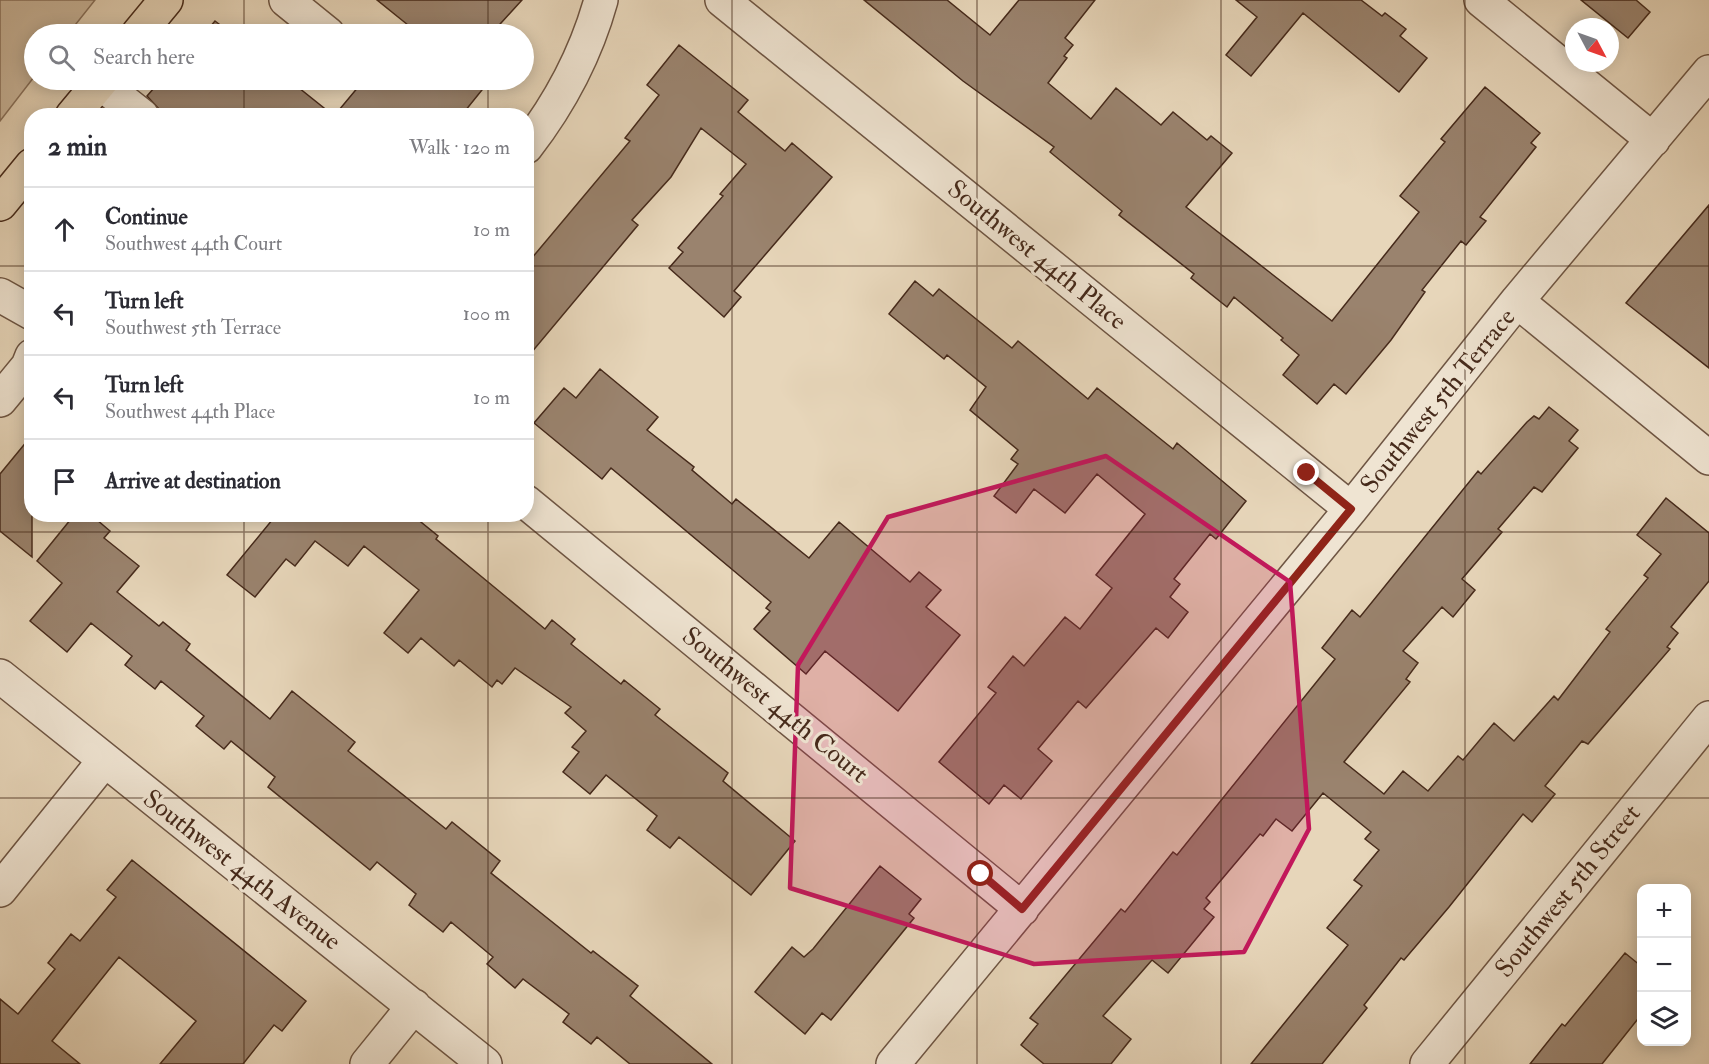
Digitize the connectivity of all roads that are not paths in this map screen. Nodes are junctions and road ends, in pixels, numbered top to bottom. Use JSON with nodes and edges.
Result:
{"nodes":[{"id":1,"x":166,"y":0,"type":"edge"},
{"id":2,"x":286,"y":0,"type":"edge"},
{"id":3,"x":601,"y":0,"type":"edge"},
{"id":4,"x":722,"y":0,"type":"edge"},
{"id":5,"x":1481,"y":0,"type":"edge"},
{"id":6,"x":146,"y":24,"type":"edge"},
{"id":7,"x":316,"y":24,"type":"edge"},
{"id":8,"x":1709,"y":72,"type":"edge"},
{"id":9,"x":94,"y":90,"type":"edge"},
{"id":10,"x":112,"y":90,"type":"edge"},
{"id":11,"x":79,"y":108,"type":"edge"},
{"id":12,"x":133,"y":108,"type":"edge"},
{"id":13,"x":534,"y":135,"type":"edge"},
{"id":14,"x":1653,"y":140,"type":"junction"},
{"id":15,"x":24,"y":175,"type":"edge"},
{"id":16,"x":0,"y":204,"type":"edge"},
{"id":17,"x":0,"y":295,"type":"edge"},
{"id":18,"x":1518,"y":302,"type":"junction"},
{"id":19,"x":24,"y":308,"type":"edge"},
{"id":20,"x":24,"y":371,"type":"edge"},
{"id":21,"x":0,"y":400,"type":"edge"},
{"id":22,"x":1709,"y":458,"type":"edge"},
{"id":23,"x":534,"y":509,"type":"edge"},
{"id":24,"x":1351,"y":509,"type":"junction"},
{"id":25,"x":0,"y":676,"type":"edge"},
{"id":26,"x":1709,"y":718,"type":"edge"},
{"id":27,"x":104,"y":761,"type":"junction"},
{"id":28,"x":0,"y":890,"type":"edge"},
{"id":29,"x":1022,"y":909,"type":"junction"},
{"id":30,"x":414,"y":1006,"type":"junction"},
{"id":31,"x":367,"y":1064,"type":"edge"},
{"id":32,"x":485,"y":1064,"type":"edge"},
{"id":33,"x":893,"y":1064,"type":"edge"},
{"id":34,"x":1427,"y":1064,"type":"edge"}],
"edges":[{"from":1,"to":6,"type":"main road"},
{"from":2,"to":7,"type":"street"},
{"from":3,"to":13,"type":"street"},
{"from":4,"to":24,"type":"street","name":"Southwest 44th Place"},
{"from":5,"to":14,"type":"street"},
{"from":8,"to":14,"type":"street","name":"Southwest 5th Terrace"},
{"from":9,"to":11,"type":"main road"},
{"from":10,"to":12,"type":"street"},
{"from":14,"to":18,"type":"street","name":"Southwest 5th Terrace"},
{"from":15,"to":16,"type":"main road"},
{"from":17,"to":19,"type":"street"},
{"from":18,"to":22,"type":"street"},
{"from":18,"to":24,"type":"street","name":"Southwest 5th Terrace"},
{"from":20,"to":21,"type":"street"},
{"from":23,"to":29,"type":"street","name":"Southwest 44th Court"},
{"from":24,"to":29,"type":"street","name":"Southwest 5th Terrace"},
{"from":25,"to":27,"type":"street","name":"Southwest 44th Avenue"},
{"from":26,"to":34,"type":"street","name":"Southwest 5th Street"},
{"from":27,"to":28,"type":"street"},
{"from":27,"to":30,"type":"street","name":"Southwest 44th Avenue"},
{"from":29,"to":33,"type":"street","name":"Southwest 5th Terrace"},
{"from":30,"to":31,"type":"street"},
{"from":30,"to":32,"type":"street","name":"Southwest 44th Avenue"}]}
